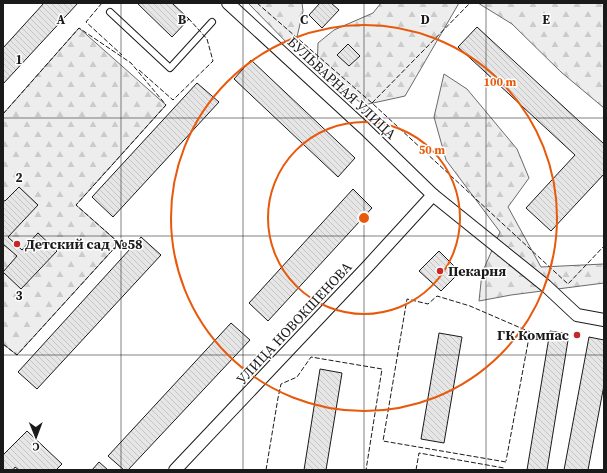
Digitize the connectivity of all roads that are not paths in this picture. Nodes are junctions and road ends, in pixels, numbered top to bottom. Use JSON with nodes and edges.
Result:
{"nodes":[{"id":1,"x":228,"y":3,"type":"edge"},
{"id":2,"x":110,"y":12,"type":"dead end"},
{"id":3,"x":212,"y":22,"type":"dead end"},
{"id":4,"x":433,"y":195,"type":"junction"},
{"id":5,"x":604,"y":320,"type":"edge"},
{"id":6,"x":175,"y":470,"type":"edge"}],
"edges":[{"from":1,"to":4,"type":"street","name":"БУЛЬВАРНАЯ УЛИЦА"},
{"from":2,"to":3,"type":"lane"},
{"from":4,"to":5,"type":"street","name":"БУЛЬВАРНАЯ УЛИЦА"},
{"from":4,"to":6,"type":"street","name":"УЛИЦА НОВОКШЕНОВА"}]}
